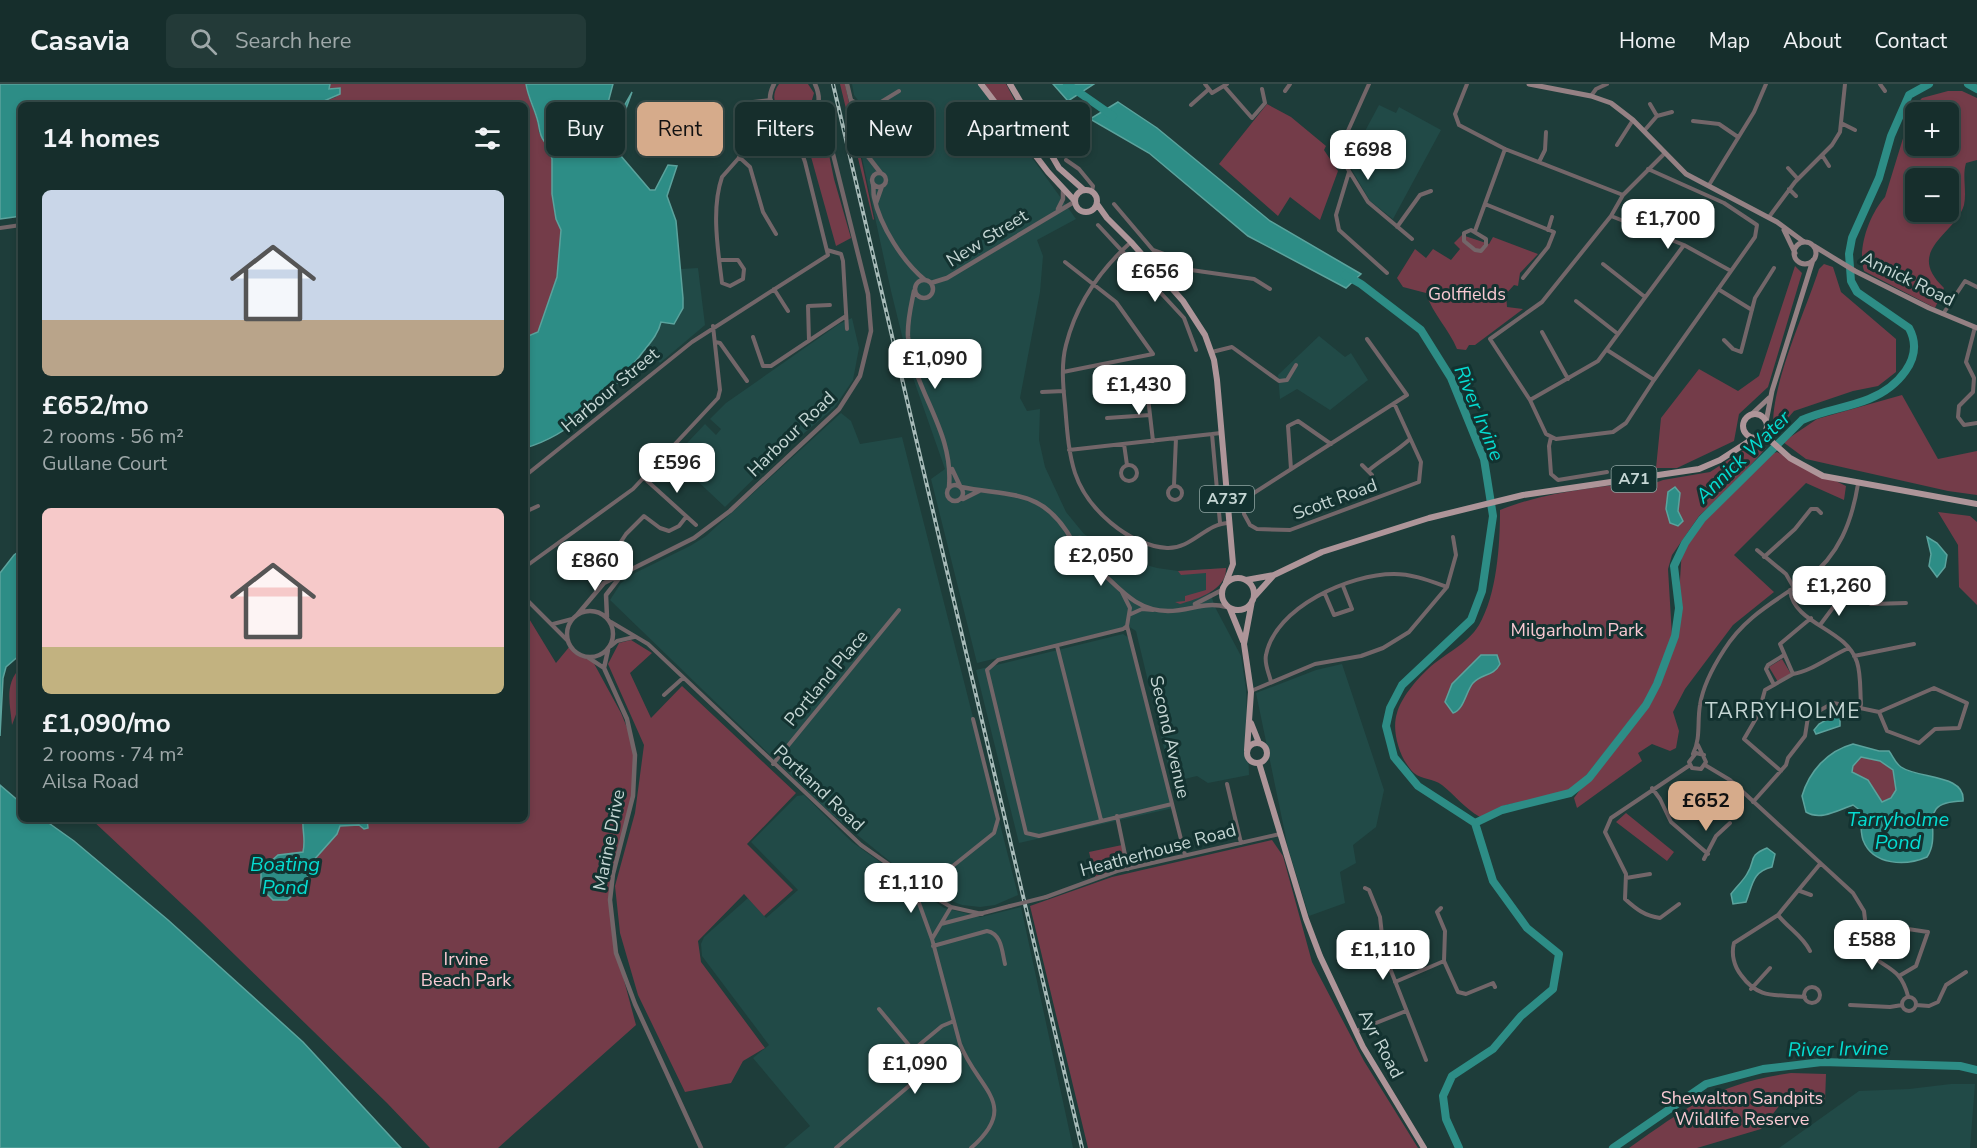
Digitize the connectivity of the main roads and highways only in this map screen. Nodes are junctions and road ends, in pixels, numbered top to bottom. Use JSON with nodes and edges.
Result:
{"nodes":[{"id":1,"x":981,"y":84,"type":"edge"},
{"id":2,"x":1010,"y":84,"type":"edge"},
{"id":3,"x":1529,"y":84,"type":"edge"},
{"id":4,"x":1553,"y":87,"type":"edge"},
{"id":5,"x":1084,"y":189,"type":"junction"},
{"id":6,"x":1074,"y":201,"type":"junction"},
{"id":7,"x":1097,"y":204,"type":"junction"},
{"id":8,"x":1092,"y":211,"type":"junction"},
{"id":9,"x":1107,"y":218,"type":"junction"},
{"id":10,"x":1784,"y":228,"type":"junction"},
{"id":11,"x":1804,"y":242,"type":"junction"},
{"id":12,"x":1814,"y":246,"type":"junction"},
{"id":13,"x":1795,"y":253,"type":"junction"},
{"id":14,"x":1830,"y":254,"type":"junction"},
{"id":15,"x":1814,"y":259,"type":"junction"},
{"id":16,"x":1803,"y":263,"type":"junction"},
{"id":17,"x":1807,"y":280,"type":"junction"},
{"id":18,"x":1976,"y":328,"type":"edge"},
{"id":19,"x":1772,"y":391,"type":"junction"},
{"id":20,"x":1752,"y":414,"type":"junction"},
{"id":21,"x":1767,"y":425,"type":"junction"},
{"id":22,"x":1744,"y":430,"type":"junction"},
{"id":23,"x":1756,"y":437,"type":"junction"},
{"id":24,"x":1771,"y":441,"type":"junction"},
{"id":25,"x":1740,"y":446,"type":"junction"},
{"id":26,"x":1976,"y":505,"type":"edge"},
{"id":27,"x":1233,"y":564,"type":"junction"},
{"id":28,"x":1274,"y":575,"type":"junction"},
{"id":29,"x":1244,"y":579,"type":"junction"},
{"id":30,"x":1226,"y":582,"type":"junction"},
{"id":31,"x":1253,"y":599,"type":"junction"},
{"id":32,"x":1228,"y":607,"type":"junction"},
{"id":33,"x":1244,"y":644,"type":"junction"},
{"id":34,"x":1250,"y":719,"type":"junction"},
{"id":35,"x":1259,"y":742,"type":"junction"},
{"id":36,"x":1247,"y":750,"type":"junction"},
{"id":37,"x":1267,"y":757,"type":"junction"},
{"id":38,"x":1259,"y":763,"type":"junction"},
{"id":39,"x":1266,"y":778,"type":"junction"},
{"id":40,"x":1424,"y":1148,"type":"edge"}],
"edges":[{"from":1,"to":6,"type":"main road","number":"A737"},
{"from":2,"to":5,"type":"main road"},
{"from":3,"to":4,"type":"main road"},
{"from":4,"to":10,"type":"main road"},
{"from":5,"to":6,"type":"main road"},
{"from":5,"to":7,"type":"main road","number":"A737"},
{"from":6,"to":8,"type":"main road","number":"A737"},
{"from":7,"to":8,"type":"main road"},
{"from":7,"to":9,"type":"main road","number":"A737"},
{"from":8,"to":9,"type":"main road","number":"A737"},
{"from":9,"to":27,"type":"main road","number":"A737"},
{"from":10,"to":11,"type":"main road"},
{"from":10,"to":13,"type":"main road"},
{"from":11,"to":12,"type":"main road"},
{"from":11,"to":13,"type":"main road"},
{"from":12,"to":14,"type":"main road","name":"Annick Road"},
{"from":12,"to":15,"type":"main road"},
{"from":13,"to":16,"type":"main road"},
{"from":14,"to":15,"type":"main road"},
{"from":14,"to":18,"type":"main road","name":"Annick Road"},
{"from":15,"to":16,"type":"main road"},
{"from":15,"to":17,"type":"main road"},
{"from":16,"to":17,"type":"main road"},
{"from":17,"to":19,"type":"main road"},
{"from":19,"to":20,"type":"main road"},
{"from":19,"to":21,"type":"main road"},
{"from":20,"to":21,"type":"main road"},
{"from":20,"to":22,"type":"main road"},
{"from":21,"to":23,"type":"main road","number":"A71"},
{"from":21,"to":24,"type":"main road"},
{"from":22,"to":23,"type":"main road"},
{"from":22,"to":25,"type":"main road"},
{"from":23,"to":24,"type":"main road"},
{"from":23,"to":25,"type":"main road","number":"A71"},
{"from":24,"to":26,"type":"main road"},
{"from":25,"to":28,"type":"main road","number":"A71"},
{"from":27,"to":29,"type":"main road","number":"A737"},
{"from":27,"to":30,"type":"main road","number":"A737"},
{"from":28,"to":29,"type":"main road","number":"A71"},
{"from":28,"to":31,"type":"main road","number":"A71"},
{"from":29,"to":30,"type":"main road"},
{"from":29,"to":31,"type":"main road"},
{"from":30,"to":32,"type":"main road"},
{"from":31,"to":32,"type":"main road"},
{"from":31,"to":33,"type":"main road"},
{"from":32,"to":33,"type":"main road"},
{"from":33,"to":34,"type":"main road"},
{"from":34,"to":35,"type":"main road"},
{"from":34,"to":36,"type":"main road"},
{"from":35,"to":36,"type":"main road"},
{"from":35,"to":37,"type":"main road"},
{"from":36,"to":38,"type":"main road"},
{"from":37,"to":38,"type":"main road"},
{"from":37,"to":39,"type":"main road","name":"Ayr Road"},
{"from":38,"to":39,"type":"main road","name":"Ayr Road"},
{"from":39,"to":40,"type":"main road","name":"Ayr Road"}]}
